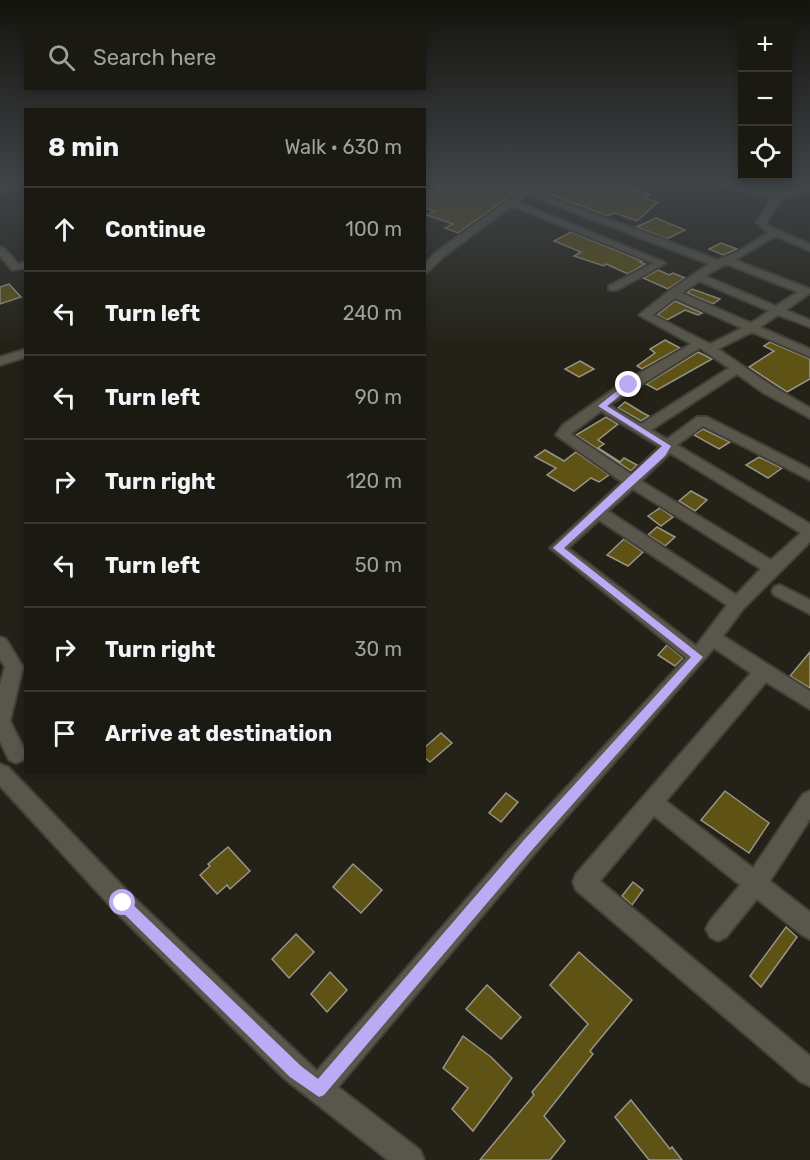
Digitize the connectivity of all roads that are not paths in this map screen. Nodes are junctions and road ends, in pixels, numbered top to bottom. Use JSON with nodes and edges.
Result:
{"nodes":[{"id":1,"x":466,"y":236,"type":"edge"},
{"id":2,"x":595,"y":236,"type":"edge"},
{"id":3,"x":651,"y":236,"type":"edge"},
{"id":4,"x":768,"y":236,"type":"edge"},
{"id":5,"x":782,"y":236,"type":"edge"},
{"id":6,"x":810,"y":248,"type":"edge"},
{"id":7,"x":0,"y":250,"type":"edge"},
{"id":8,"x":722,"y":262,"type":"junction"},
{"id":9,"x":24,"y":266,"type":"edge"},
{"id":10,"x":426,"y":270,"type":"edge"},
{"id":11,"x":698,"y":277,"type":"junction"},
{"id":12,"x":614,"y":288,"type":"dead end"},
{"id":13,"x":808,"y":292,"type":"edge"},
{"id":14,"x":673,"y":293,"type":"junction"},
{"id":15,"x":777,"y":310,"type":"junction"},
{"id":16,"x":810,"y":324,"type":"edge"},
{"id":17,"x":752,"y":327,"type":"junction"},
{"id":18,"x":705,"y":346,"type":"junction"},
{"id":19,"x":810,"y":353,"type":"edge"},
{"id":20,"x":24,"y":354,"type":"edge"},
{"id":21,"x":0,"y":361,"type":"edge"},
{"id":22,"x":738,"y":368,"type":"junction"},
{"id":23,"x":602,"y":406,"type":"junction"},
{"id":24,"x":810,"y":414,"type":"edge"},
{"id":25,"x":641,"y":430,"type":"junction"},
{"id":26,"x":667,"y":446,"type":"junction"},
{"id":27,"x":810,"y":475,"type":"edge"},
{"id":28,"x":631,"y":481,"type":"junction"},
{"id":29,"x":598,"y":512,"type":"junction"},
{"id":30,"x":810,"y":532,"type":"edge"},
{"id":31,"x":772,"y":568,"type":"junction"},
{"id":32,"x":780,"y":591,"type":"dead end"},
{"id":33,"x":737,"y":604,"type":"junction"},
{"id":34,"x":810,"y":608,"type":"edge"},
{"id":35,"x":712,"y":638,"type":"junction"},
{"id":36,"x":0,"y":644,"type":"edge"},
{"id":37,"x":698,"y":657,"type":"junction"},
{"id":38,"x":764,"y":671,"type":"junction"},
{"id":39,"x":810,"y":701,"type":"edge"},
{"id":40,"x":11,"y":761,"type":"edge"},
{"id":41,"x":810,"y":801,"type":"edge"},
{"id":42,"x":652,"y":803,"type":"junction"},
{"id":43,"x":755,"y":884,"type":"junction"},
{"id":44,"x":810,"y":927,"type":"edge"},
{"id":45,"x":718,"y":929,"type":"dead end"},
{"id":46,"x":810,"y":1072,"type":"edge"},
{"id":47,"x":319,"y":1089,"type":"junction"},
{"id":48,"x":410,"y":1160,"type":"edge"}],
"edges":[{"from":1,"to":10,"type":"street"},
{"from":2,"to":12,"type":"street"},
{"from":3,"to":8,"type":"street"},
{"from":4,"to":8,"type":"street"},
{"from":5,"to":6,"type":"street"},
{"from":7,"to":9,"type":"street"},
{"from":8,"to":11,"type":"street"},
{"from":8,"to":13,"type":"street"},
{"from":11,"to":14,"type":"street"},
{"from":11,"to":15,"type":"street"},
{"from":13,"to":15,"type":"street"},
{"from":14,"to":17,"type":"street"},
{"from":14,"to":18,"type":"street"},
{"from":15,"to":16,"type":"street"},
{"from":15,"to":17,"type":"street"},
{"from":17,"to":18,"type":"street"},
{"from":17,"to":19,"type":"street"},
{"from":18,"to":22,"type":"street"},
{"from":18,"to":23,"type":"street"},
{"from":20,"to":21,"type":"street"},
{"from":22,"to":24,"type":"street"},
{"from":22,"to":25,"type":"street"},
{"from":23,"to":25,"type":"street"},
{"from":23,"to":28,"type":"street"},
{"from":25,"to":26,"type":"street"},
{"from":26,"to":27,"type":"street"},
{"from":26,"to":28,"type":"street"},
{"from":26,"to":30,"type":"street"},
{"from":28,"to":29,"type":"street"},
{"from":28,"to":31,"type":"street"},
{"from":29,"to":33,"type":"street"},
{"from":29,"to":37,"type":"street"},
{"from":30,"to":31,"type":"street"},
{"from":31,"to":33,"type":"street"},
{"from":32,"to":34,"type":"street"},
{"from":33,"to":35,"type":"street"},
{"from":35,"to":37,"type":"street"},
{"from":35,"to":38,"type":"street"},
{"from":36,"to":40,"type":"street"},
{"from":37,"to":47,"type":"street"},
{"from":38,"to":39,"type":"street"},
{"from":38,"to":42,"type":"street"},
{"from":40,"to":47,"type":"street"},
{"from":41,"to":43,"type":"street"},
{"from":42,"to":43,"type":"street"},
{"from":42,"to":46,"type":"street"},
{"from":43,"to":44,"type":"street"},
{"from":43,"to":45,"type":"street"},
{"from":47,"to":48,"type":"street"}]}
